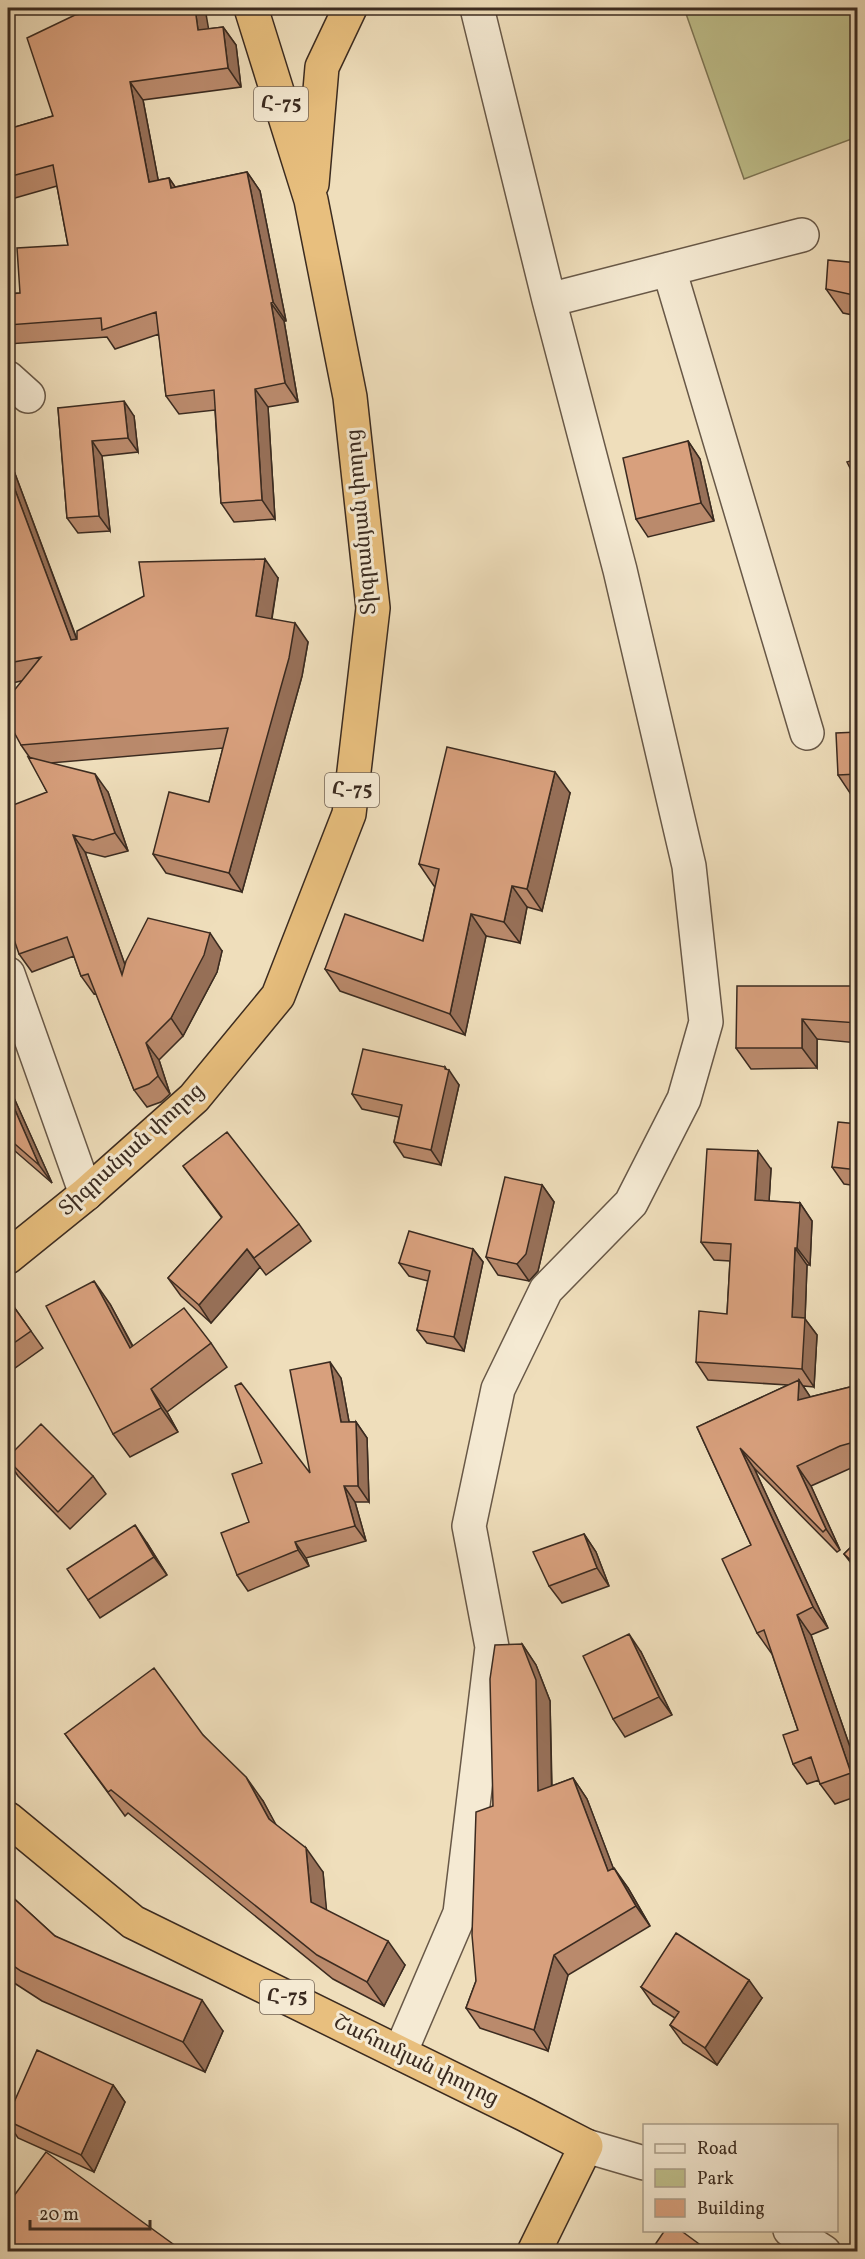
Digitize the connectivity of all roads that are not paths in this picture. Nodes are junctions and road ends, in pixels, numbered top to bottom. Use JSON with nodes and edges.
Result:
{"nodes":[{"id":1,"x":251,"y":8,"type":"edge"},
{"id":2,"x":350,"y":8,"type":"edge"},
{"id":3,"x":477,"y":8,"type":"edge"},
{"id":4,"x":311,"y":200,"type":"junction"},
{"id":5,"x":802,"y":235,"type":"dead end"},
{"id":6,"x":669,"y":269,"type":"junction"},
{"id":7,"x":549,"y":300,"type":"junction"},
{"id":8,"x":807,"y":733,"type":"dead end"},
{"id":9,"x":8,"y":974,"type":"edge"},
{"id":10,"x":86,"y":1194,"type":"junction"},
{"id":11,"x":8,"y":1257,"type":"edge"},
{"id":12,"x":8,"y":1819,"type":"edge"},
{"id":13,"x":400,"y":2053,"type":"junction"},
{"id":14,"x":586,"y":2146,"type":"junction"},
{"id":15,"x":643,"y":2162,"type":"edge"},
{"id":16,"x":793,"y":2232,"type":"edge"},
{"id":17,"x":534,"y":2252,"type":"edge"},
{"id":18,"x":824,"y":2252,"type":"edge"}],
"edges":[{"from":1,"to":4,"type":"highway","name":"Տիգրանյան փողոց","number":"Հ-75"},
{"from":2,"to":4,"type":"highway","name":"Տիգրանյան փողոց","number":"Հ-75"},
{"from":3,"to":7,"type":"street"},
{"from":4,"to":10,"type":"highway","name":"Տիգրանյան փողոց","number":"Հ-75"},
{"from":5,"to":6,"type":"street"},
{"from":6,"to":7,"type":"street"},
{"from":6,"to":8,"type":"street"},
{"from":7,"to":13,"type":"street"},
{"from":9,"to":10,"type":"street"},
{"from":10,"to":11,"type":"highway","name":"Տիգրանյան փողոց","number":"Հ-75"},
{"from":12,"to":13,"type":"highway","name":"Շահումյան փողոց","number":"Հ-75"},
{"from":13,"to":14,"type":"highway","name":"Շահումյան փողոց","number":"Հ-75"},
{"from":14,"to":15,"type":"street"},
{"from":14,"to":17,"type":"highway"},
{"from":16,"to":18,"type":"street"}]}
